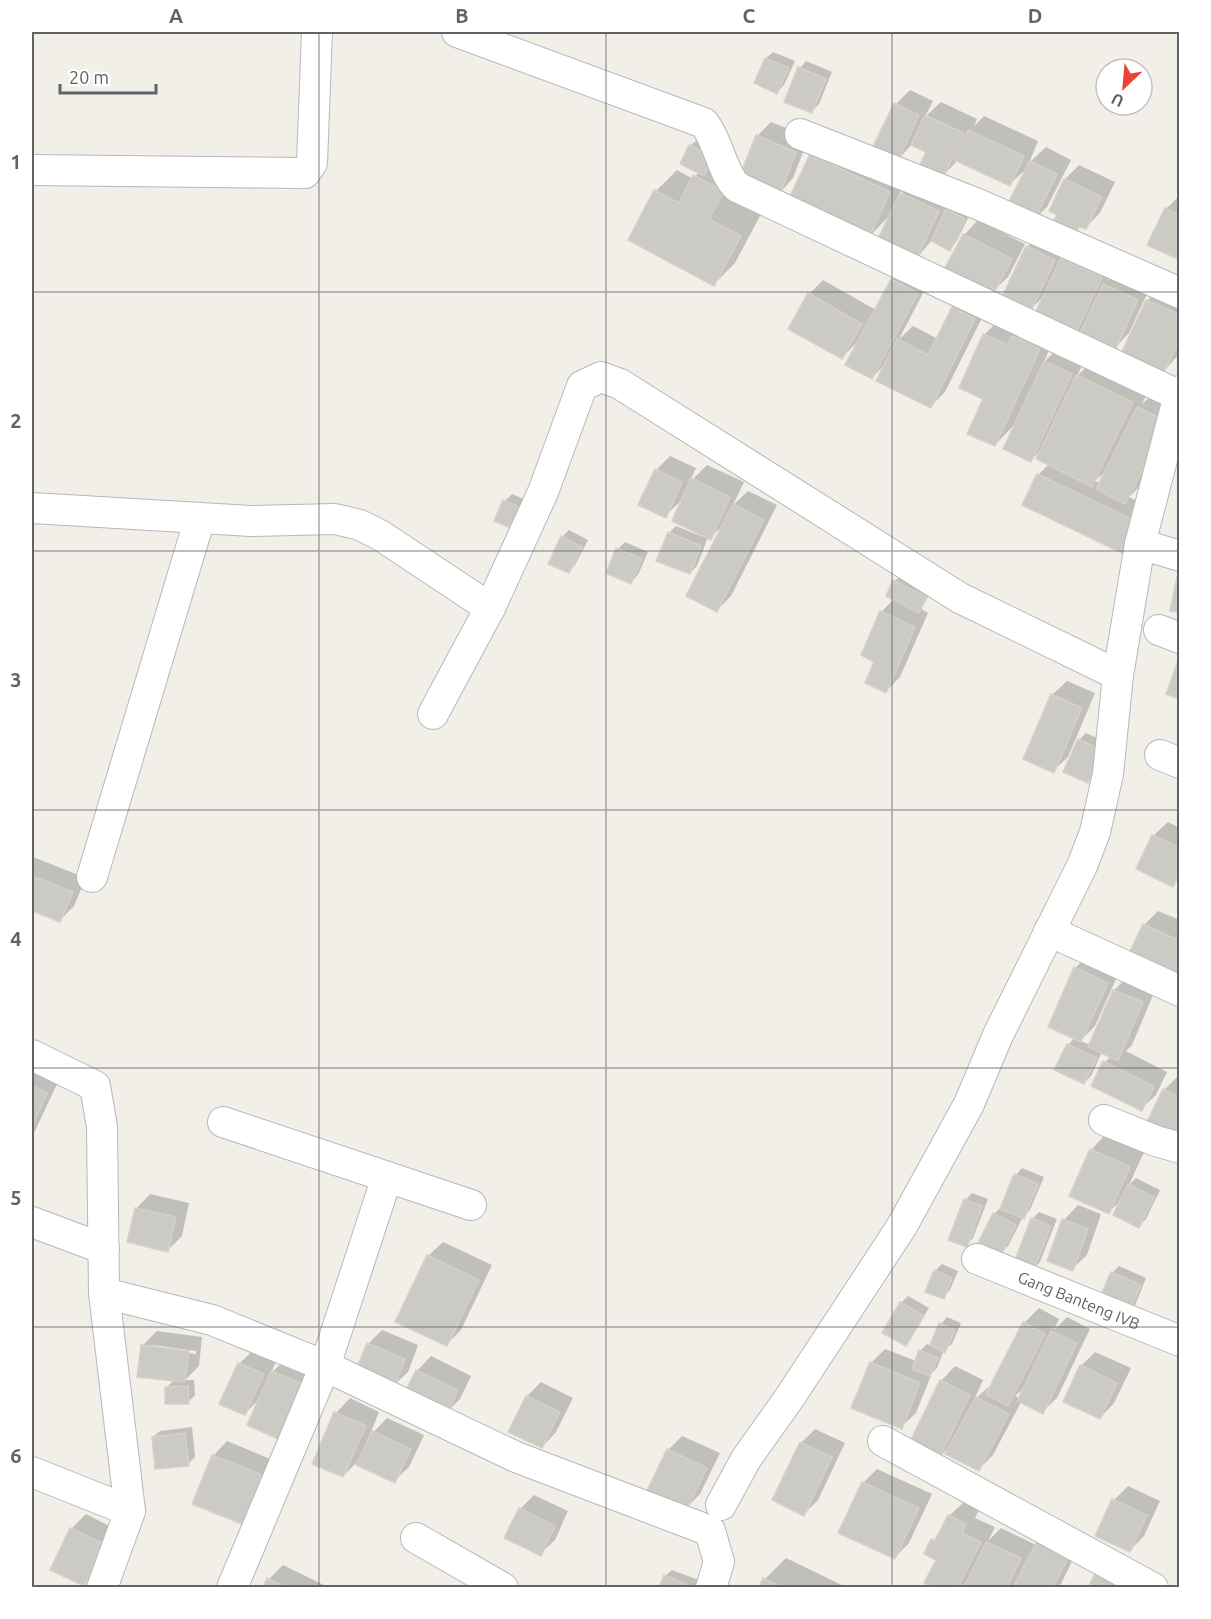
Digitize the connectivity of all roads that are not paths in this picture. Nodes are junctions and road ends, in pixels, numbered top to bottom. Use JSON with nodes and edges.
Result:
{"nodes":[{"id":1,"x":317,"y":32,"type":"edge"},
{"id":2,"x":458,"y":32,"type":"edge"},
{"id":3,"x":800,"y":134,"type":"dead end"},
{"id":4,"x":32,"y":170,"type":"edge"},
{"id":5,"x":1179,"y":293,"type":"edge"},
{"id":6,"x":1179,"y":393,"type":"edge"},
{"id":7,"x":32,"y":508,"type":"edge"},
{"id":8,"x":200,"y":518,"type":"junction"},
{"id":9,"x":1140,"y":543,"type":"junction"},
{"id":10,"x":1179,"y":556,"type":"edge"},
{"id":11,"x":490,"y":608,"type":"junction"},
{"id":12,"x":1118,"y":675,"type":"junction"},
{"id":13,"x":433,"y":714,"type":"dead end"},
{"id":14,"x":92,"y":877,"type":"dead end"},
{"id":15,"x":1049,"y":931,"type":"junction"},
{"id":16,"x":1179,"y":991,"type":"edge"},
{"id":17,"x":32,"y":1055,"type":"edge"},
{"id":18,"x":1104,"y":1120,"type":"dead end"},
{"id":19,"x":223,"y":1122,"type":"dead end"},
{"id":20,"x":1179,"y":1148,"type":"edge"},
{"id":21,"x":387,"y":1177,"type":"junction"},
{"id":22,"x":471,"y":1205,"type":"dead end"},
{"id":23,"x":32,"y":1222,"type":"edge"},
{"id":24,"x":104,"y":1249,"type":"junction"},
{"id":25,"x":977,"y":1259,"type":"dead end"},
{"id":26,"x":104,"y":1293,"type":"junction"},
{"id":27,"x":1179,"y":1341,"type":"edge"},
{"id":28,"x":325,"y":1366,"type":"junction"},
{"id":29,"x":883,"y":1441,"type":"dead end"},
{"id":30,"x":32,"y":1472,"type":"edge"},
{"id":31,"x":721,"y":1505,"type":"dead end"},
{"id":32,"x":130,"y":1511,"type":"junction"},
{"id":33,"x":416,"y":1538,"type":"dead end"},
{"id":34,"x":102,"y":1587,"type":"edge"},
{"id":35,"x":232,"y":1587,"type":"edge"},
{"id":36,"x":502,"y":1587,"type":"edge"},
{"id":37,"x":711,"y":1587,"type":"edge"},
{"id":38,"x":1154,"y":1587,"type":"edge"}],
"edges":[{"from":1,"to":4,"type":"street"},
{"from":2,"to":6,"type":"street"},
{"from":3,"to":5,"type":"street"},
{"from":6,"to":9,"type":"street"},
{"from":7,"to":8,"type":"street"},
{"from":8,"to":11,"type":"street"},
{"from":8,"to":14,"type":"street"},
{"from":9,"to":10,"type":"street"},
{"from":9,"to":12,"type":"street"},
{"from":11,"to":12,"type":"street"},
{"from":11,"to":13,"type":"street"},
{"from":12,"to":15,"type":"street"},
{"from":15,"to":16,"type":"street"},
{"from":15,"to":31,"type":"street"},
{"from":17,"to":24,"type":"street"},
{"from":18,"to":20,"type":"street"},
{"from":19,"to":21,"type":"street"},
{"from":21,"to":22,"type":"street"},
{"from":21,"to":28,"type":"street"},
{"from":23,"to":24,"type":"street"},
{"from":24,"to":26,"type":"street"},
{"from":25,"to":27,"type":"street","name":"Gang Banteng IVB"},
{"from":26,"to":28,"type":"street"},
{"from":26,"to":32,"type":"street"},
{"from":28,"to":35,"type":"street"},
{"from":28,"to":37,"type":"street"},
{"from":29,"to":38,"type":"street"},
{"from":30,"to":32,"type":"street"},
{"from":32,"to":34,"type":"street"},
{"from":33,"to":36,"type":"street"}]}
